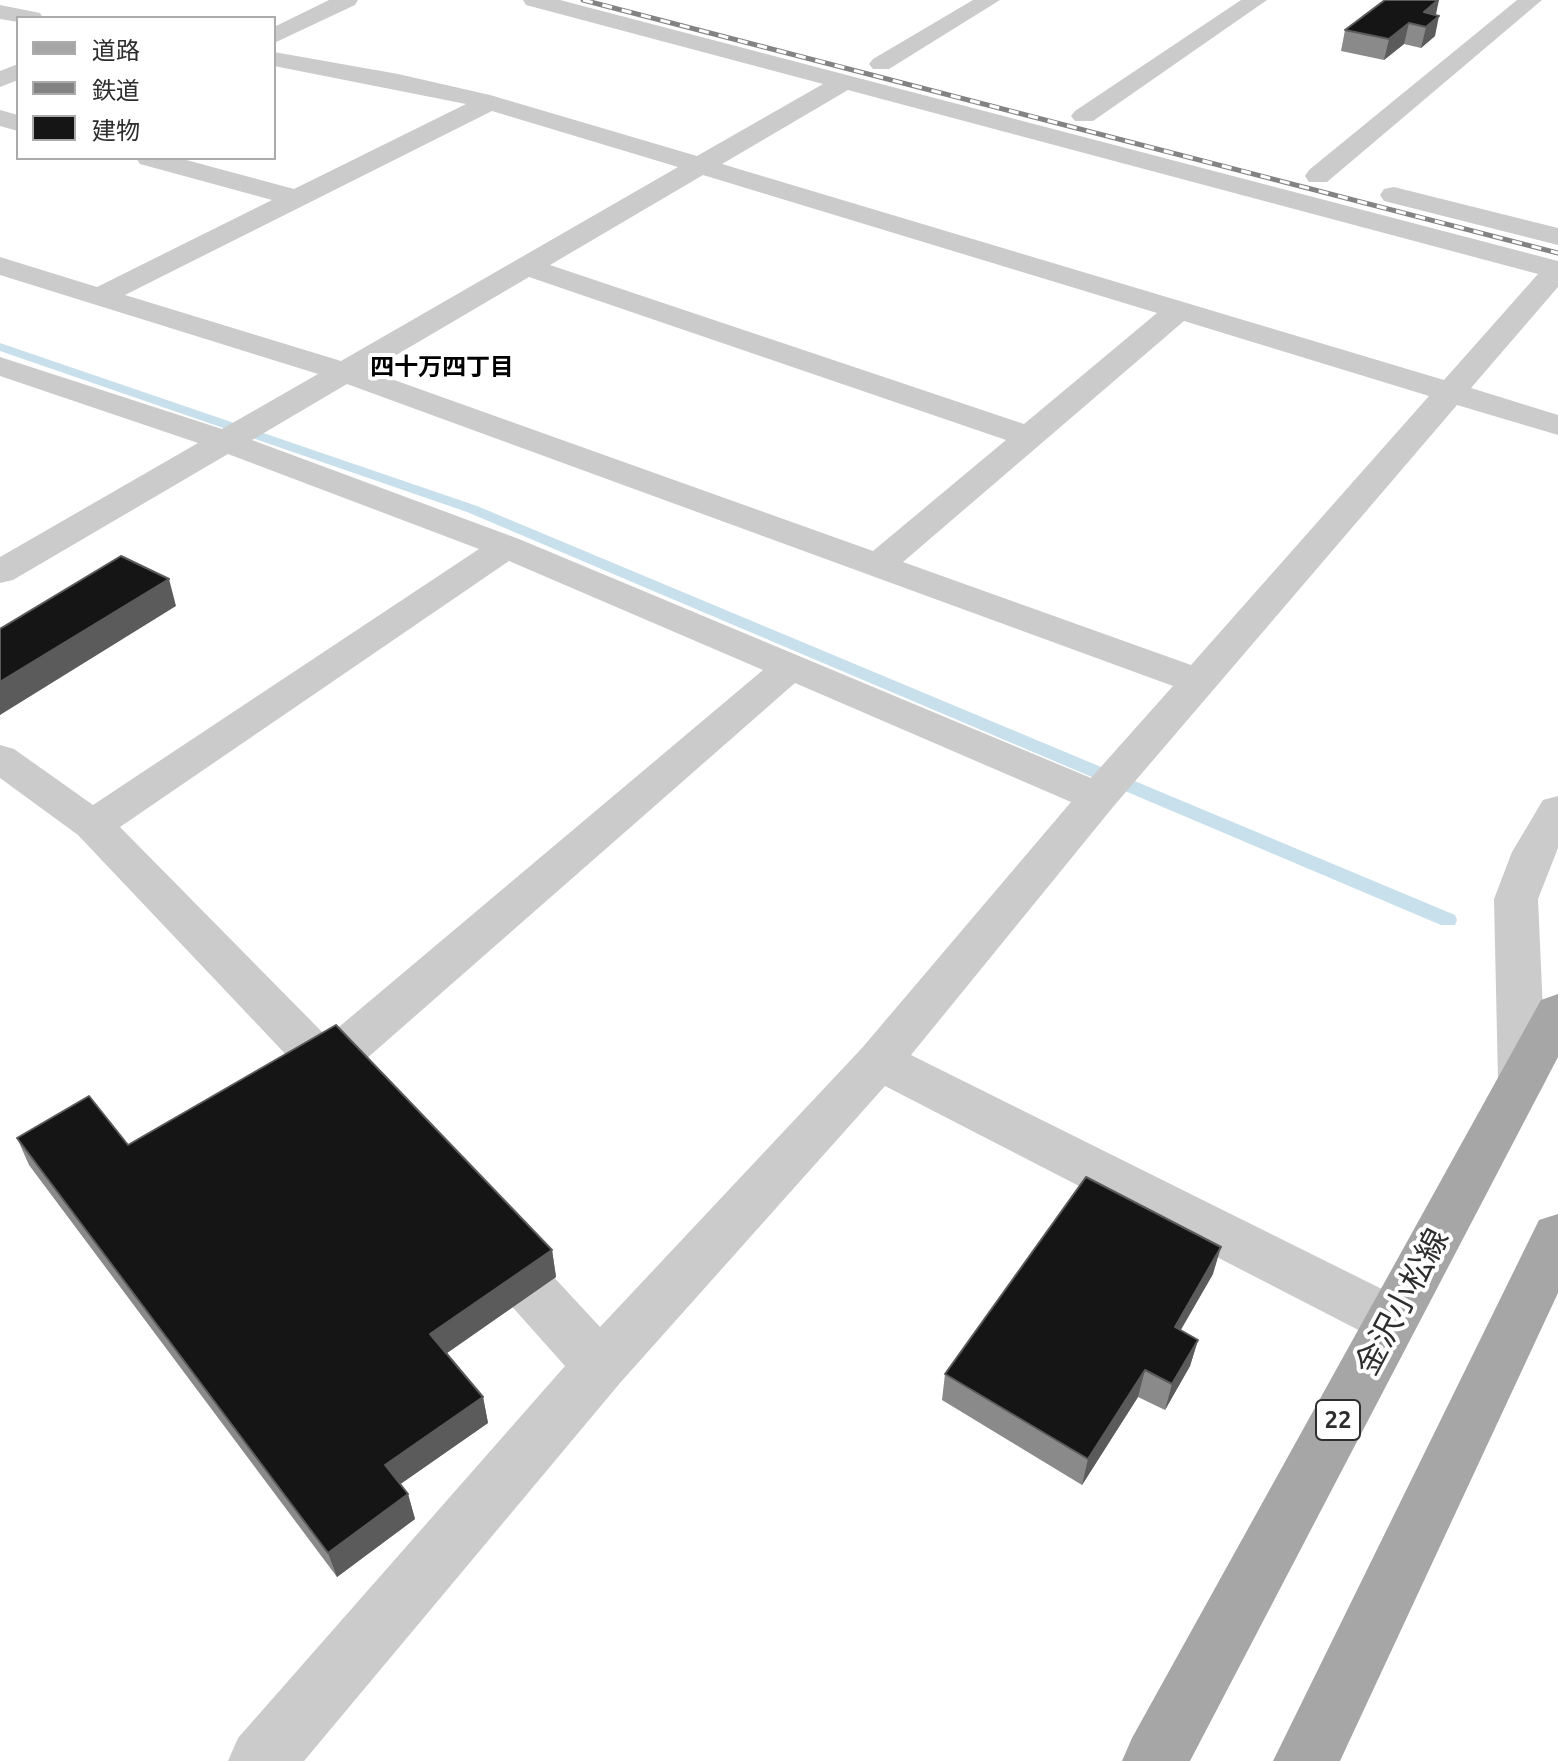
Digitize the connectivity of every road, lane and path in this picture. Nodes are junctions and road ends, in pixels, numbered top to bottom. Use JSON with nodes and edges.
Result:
{"nodes":[{"id":1,"x":347,"y":0,"type":"edge"},
{"id":2,"x":534,"y":0,"type":"edge"},
{"id":3,"x":629,"y":0,"type":"edge"},
{"id":4,"x":954,"y":0,"type":"edge"},
{"id":5,"x":1256,"y":0,"type":"edge"},
{"id":6,"x":1531,"y":0,"type":"edge"},
{"id":7,"x":984,"y":3,"type":"edge"},
{"id":8,"x":0,"y":12,"type":"edge"},
{"id":9,"x":21,"y":16,"type":"edge"},
{"id":10,"x":703,"y":19,"type":"dead end"},
{"id":11,"x":276,"y":35,"type":"edge"},
{"id":12,"x":276,"y":59,"type":"edge"},
{"id":13,"x":881,"y":64,"type":"junction"},
{"id":14,"x":848,"y":69,"type":"junction"},
{"id":15,"x":910,"y":72,"type":"dead end"},
{"id":16,"x":490,"y":102,"type":"junction"},
{"id":17,"x":1055,"y":109,"type":"dead end"},
{"id":18,"x":1084,"y":116,"type":"junction"},
{"id":19,"x":1113,"y":124,"type":"dead end"},
{"id":20,"x":156,"y":160,"type":"edge"},
{"id":21,"x":700,"y":165,"type":"junction"},
{"id":22,"x":1289,"y":169,"type":"dead end"},
{"id":23,"x":1318,"y":176,"type":"junction"},
{"id":24,"x":295,"y":198,"type":"junction"},
{"id":25,"x":1558,"y":237,"type":"edge"},
{"id":26,"x":0,"y":266,"type":"edge"},
{"id":27,"x":524,"y":266,"type":"junction"},
{"id":28,"x":1558,"y":270,"type":"edge"},
{"id":29,"x":99,"y":297,"type":"junction"},
{"id":30,"x":1179,"y":310,"type":"junction"},
{"id":31,"x":0,"y":366,"type":"edge"},
{"id":32,"x":346,"y":373,"type":"junction"},
{"id":33,"x":1452,"y":393,"type":"junction"},
{"id":34,"x":1558,"y":425,"type":"edge"},
{"id":35,"x":243,"y":433,"type":"junction"},
{"id":36,"x":1029,"y":437,"type":"junction"},
{"id":37,"x":506,"y":547,"type":"junction"},
{"id":38,"x":877,"y":566,"type":"junction"},
{"id":39,"x":0,"y":572,"type":"edge"},
{"id":40,"x":788,"y":669,"type":"junction"},
{"id":41,"x":1200,"y":682,"type":"junction"},
{"id":42,"x":0,"y":758,"type":"edge"},
{"id":43,"x":1110,"y":784,"type":"junction"},
{"id":44,"x":1558,"y":810,"type":"edge"},
{"id":45,"x":93,"y":825,"type":"junction"},
{"id":46,"x":1558,"y":1012,"type":"edge"},
{"id":47,"x":879,"y":1061,"type":"junction"},
{"id":48,"x":326,"y":1066,"type":"junction"},
{"id":49,"x":1522,"y":1080,"type":"junction"},
{"id":50,"x":379,"y":1124,"type":"edge"},
{"id":51,"x":463,"y":1216,"type":"edge"},
{"id":52,"x":1558,"y":1236,"type":"edge"},
{"id":53,"x":1391,"y":1320,"type":"junction"},
{"id":54,"x":600,"y":1366,"type":"junction"},
{"id":55,"x":261,"y":1761,"type":"edge"},
{"id":56,"x":1155,"y":1761,"type":"edge"},
{"id":57,"x":1306,"y":1761,"type":"edge"}],
"edges":[{"from":1,"to":11,"type":"street"},
{"from":2,"to":14,"type":"street"},
{"from":3,"to":10,"type":"street"},
{"from":4,"to":7,"type":"street"},
{"from":5,"to":18,"type":"street"},
{"from":6,"to":23,"type":"street"},
{"from":7,"to":13,"type":"street"},
{"from":8,"to":9,"type":"street"},
{"from":12,"to":16,"type":"street"},
{"from":13,"to":14,"type":"street"},
{"from":13,"to":15,"type":"street"},
{"from":14,"to":21,"type":"street"},
{"from":14,"to":28,"type":"street"},
{"from":16,"to":21,"type":"street"},
{"from":16,"to":24,"type":"street"},
{"from":17,"to":18,"type":"street"},
{"from":18,"to":19,"type":"street"},
{"from":20,"to":24,"type":"street"},
{"from":21,"to":27,"type":"street"},
{"from":21,"to":30,"type":"street"},
{"from":22,"to":23,"type":"street"},
{"from":23,"to":25,"type":"street"},
{"from":24,"to":29,"type":"street"},
{"from":26,"to":29,"type":"street"},
{"from":27,"to":32,"type":"street"},
{"from":27,"to":36,"type":"street"},
{"from":28,"to":33,"type":"street"},
{"from":29,"to":32,"type":"street"},
{"from":30,"to":33,"type":"street"},
{"from":30,"to":36,"type":"street"},
{"from":31,"to":35,"type":"street"},
{"from":32,"to":35,"type":"street"},
{"from":32,"to":38,"type":"street"},
{"from":33,"to":34,"type":"street"},
{"from":33,"to":41,"type":"street"},
{"from":35,"to":37,"type":"street"},
{"from":35,"to":39,"type":"street"},
{"from":36,"to":38,"type":"street"},
{"from":37,"to":40,"type":"street"},
{"from":37,"to":45,"type":"street"},
{"from":38,"to":41,"type":"street"},
{"from":40,"to":43,"type":"street"},
{"from":40,"to":48,"type":"street"},
{"from":41,"to":43,"type":"street"},
{"from":42,"to":45,"type":"street"},
{"from":43,"to":47,"type":"street"},
{"from":44,"to":49,"type":"street"},
{"from":45,"to":48,"type":"street"},
{"from":46,"to":49,"type":"main road","name":"金沢小松線","number":"22"},
{"from":47,"to":53,"type":"street"},
{"from":47,"to":54,"type":"street"},
{"from":48,"to":50,"type":"street"},
{"from":49,"to":53,"type":"main road","name":"金沢小松線","number":"22"},
{"from":51,"to":54,"type":"street"},
{"from":52,"to":57,"type":"main road"},
{"from":53,"to":56,"type":"main road","name":"金沢小松線","number":"22"},
{"from":54,"to":55,"type":"street"}]}
